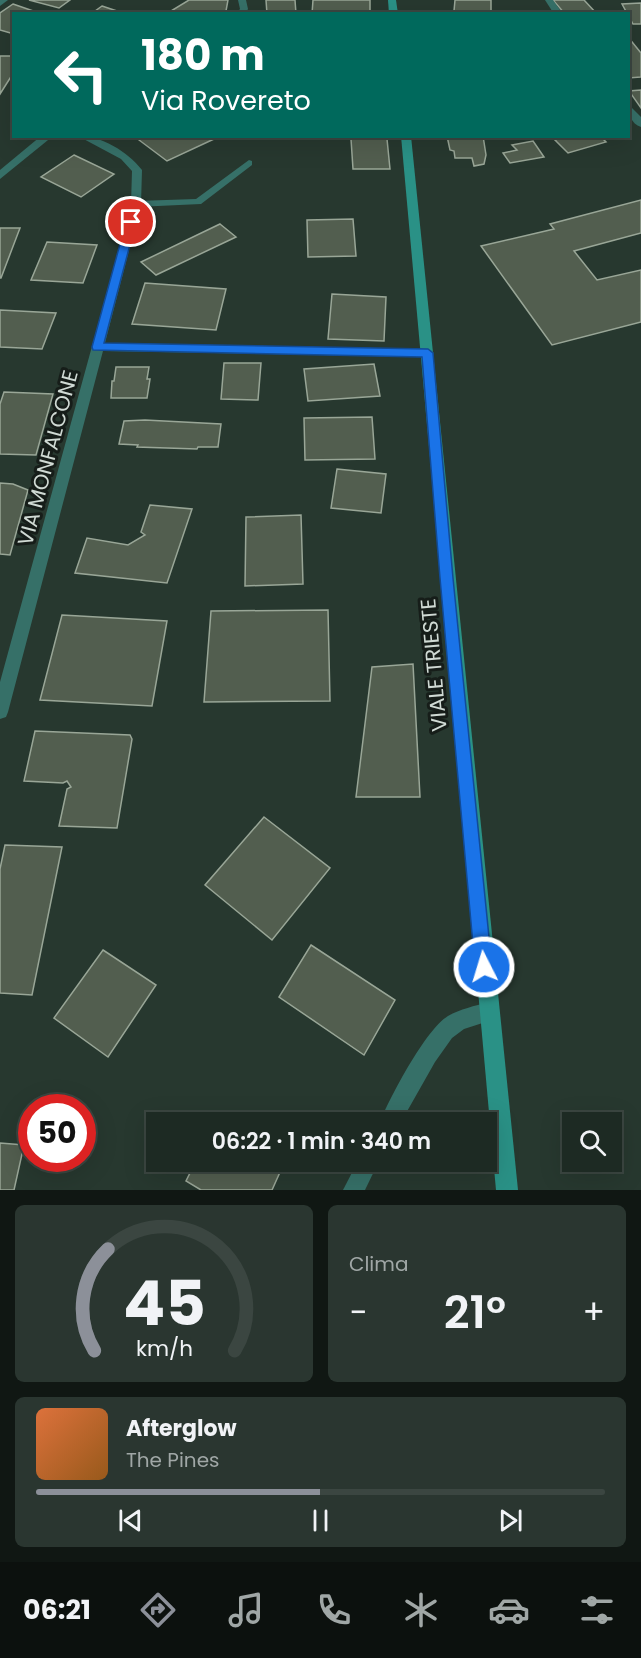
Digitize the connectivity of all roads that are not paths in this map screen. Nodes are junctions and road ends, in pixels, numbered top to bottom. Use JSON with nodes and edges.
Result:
{"nodes":[{"id":1,"x":4,"y":0,"type":"edge"},
{"id":2,"x":0,"y":3,"type":"edge"},
{"id":3,"x":630,"y":110,"type":"edge"},
{"id":4,"x":641,"y":124,"type":"edge"},
{"id":5,"x":46,"y":138,"type":"edge"},
{"id":6,"x":87,"y":138,"type":"edge"},
{"id":7,"x":406,"y":138,"type":"edge"},
{"id":8,"x":249,"y":163,"type":"dead end"},
{"id":9,"x":0,"y":176,"type":"edge"},
{"id":10,"x":136,"y":204,"type":"junction"},
{"id":11,"x":97,"y":347,"type":"junction"},
{"id":12,"x":428,"y":353,"type":"junction"},
{"id":13,"x":0,"y":712,"type":"edge"},
{"id":14,"x":488,"y":1012,"type":"junction"},
{"id":15,"x":396,"y":1112,"type":"edge"},
{"id":16,"x":363,"y":1172,"type":"edge"},
{"id":17,"x":354,"y":1190,"type":"edge"},
{"id":18,"x":507,"y":1190,"type":"edge"}],
"edges":[{"from":1,"to":2,"type":"street"},
{"from":3,"to":4,"type":"street"},
{"from":5,"to":9,"type":"street"},
{"from":6,"to":10,"type":"street","name":"VIA MONFALCONE"},
{"from":7,"to":12,"type":"main road","name":"VIALE TRIESTE"},
{"from":8,"to":10,"type":"lane"},
{"from":10,"to":11,"type":"street","name":"VIA MONFALCONE"},
{"from":11,"to":12,"type":"street"},
{"from":11,"to":13,"type":"street","name":"VIA MONFALCONE"},
{"from":12,"to":14,"type":"main road","name":"VIALE TRIESTE"},
{"from":14,"to":15,"type":"street"},
{"from":14,"to":18,"type":"main road","name":"VIALE TRIESTE"},
{"from":16,"to":17,"type":"street"}]}
